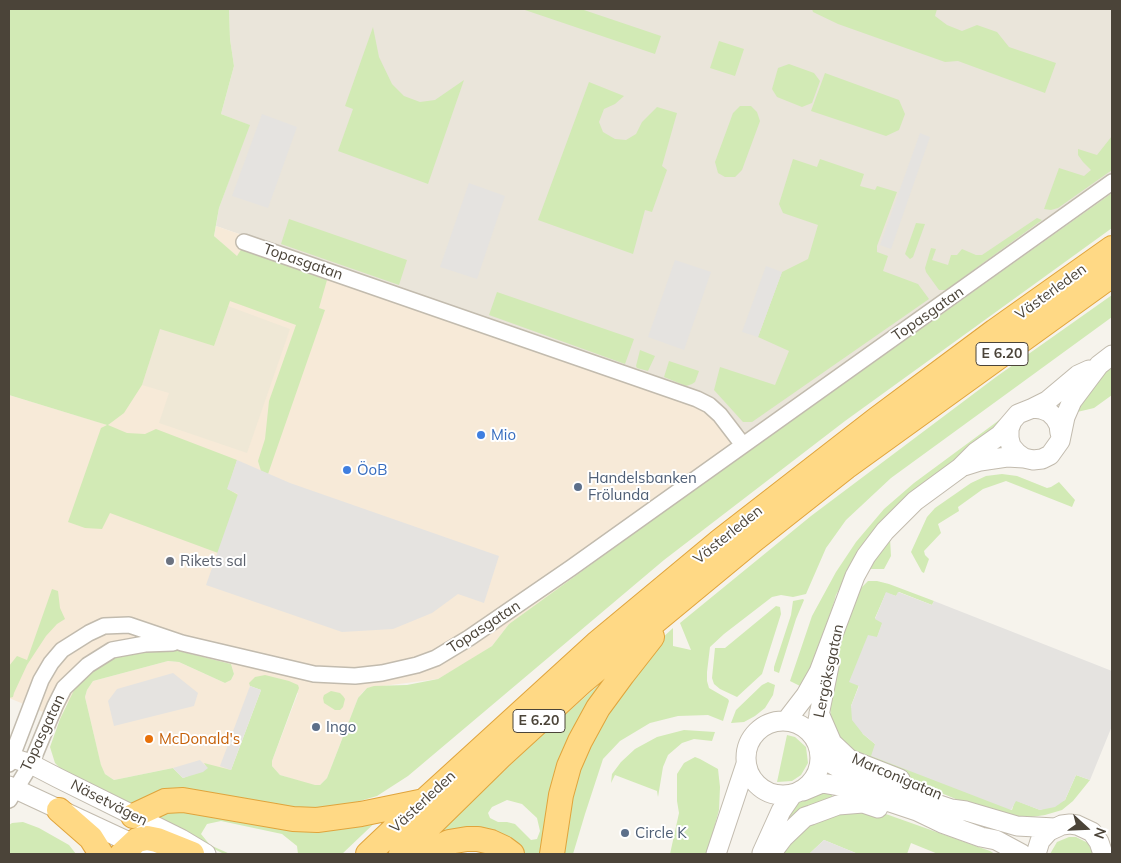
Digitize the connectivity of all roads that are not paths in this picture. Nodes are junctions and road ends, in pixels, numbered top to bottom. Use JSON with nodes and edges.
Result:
{"nodes":[{"id":1,"x":1112,"y":182,"type":"edge"},
{"id":2,"x":244,"y":242,"type":"dead end"},
{"id":3,"x":1112,"y":248,"type":"edge"},
{"id":4,"x":1112,"y":275,"type":"edge"},
{"id":5,"x":1106,"y":360,"type":"edge"},
{"id":6,"x":1033,"y":408,"type":"junction"},
{"id":7,"x":1012,"y":421,"type":"junction"},
{"id":8,"x":1060,"y":433,"type":"junction"},
{"id":9,"x":743,"y":445,"type":"junction"},
{"id":10,"x":1024,"y":458,"type":"junction"},
{"id":11,"x":960,"y":468,"type":"junction"},
{"id":12,"x":685,"y":596,"type":"junction"},
{"id":13,"x":843,"y":604,"type":"junction"},
{"id":14,"x":182,"y":643,"type":"junction"},
{"id":15,"x":819,"y":713,"type":"junction"},
{"id":16,"x":786,"y":721,"type":"junction"},
{"id":17,"x":818,"y":744,"type":"junction"},
{"id":18,"x":10,"y":760,"type":"edge"},
{"id":19,"x":31,"y":764,"type":"junction"},
{"id":20,"x":746,"y":764,"type":"junction"},
{"id":21,"x":11,"y":791,"type":"edge"},
{"id":22,"x":797,"y":793,"type":"junction"},
{"id":23,"x":424,"y":801,"type":"junction"},
{"id":24,"x":59,"y":810,"type":"junction"},
{"id":25,"x":966,"y":811,"type":"junction"},
{"id":26,"x":133,"y":816,"type":"junction"},
{"id":27,"x":942,"y":824,"type":"junction"},
{"id":28,"x":1055,"y":828,"type":"junction"},
{"id":29,"x":981,"y":838,"type":"junction"},
{"id":30,"x":126,"y":849,"type":"edge"},
{"id":31,"x":1105,"y":853,"type":"edge"},
{"id":32,"x":101,"y":854,"type":"edge"},
{"id":33,"x":155,"y":854,"type":"edge"},
{"id":34,"x":192,"y":854,"type":"edge"},
{"id":35,"x":206,"y":854,"type":"edge"},
{"id":36,"x":368,"y":854,"type":"edge"},
{"id":37,"x":401,"y":854,"type":"edge"},
{"id":38,"x":424,"y":854,"type":"edge"},
{"id":39,"x":512,"y":854,"type":"edge"},
{"id":40,"x":552,"y":854,"type":"edge"},
{"id":41,"x":716,"y":854,"type":"edge"},
{"id":42,"x":762,"y":854,"type":"edge"},
{"id":43,"x":771,"y":854,"type":"edge"},
{"id":44,"x":1005,"y":854,"type":"edge"},
{"id":45,"x":1022,"y":854,"type":"edge"},
{"id":46,"x":1036,"y":854,"type":"edge"}],
"edges":[{"from":1,"to":9,"type":"street","name":"Topasgatan"},
{"from":2,"to":9,"type":"street","name":"Topasgatan"},
{"from":3,"to":23,"type":"highway","name":"Västerleden","number":"E 6.20"},
{"from":4,"to":12,"type":"highway","name":"Västerleden","number":"E 6.20"},
{"from":5,"to":6,"type":"street","name":"Lergöksgatan"},
{"from":5,"to":8,"type":"street","name":"Lergöksgatan"},
{"from":6,"to":7,"type":"street","name":"Lergöksgatan"},
{"from":6,"to":8,"type":"street"},
{"from":7,"to":10,"type":"street"},
{"from":7,"to":11,"type":"street","name":"Lergöksgatan"},
{"from":8,"to":10,"type":"street","name":"Lergöksgatan"},
{"from":9,"to":14,"type":"street","name":"Topasgatan"},
{"from":10,"to":11,"type":"street","name":"Lergöksgatan"},
{"from":11,"to":13,"type":"street","name":"Lergöksgatan"},
{"from":12,"to":37,"type":"highway","name":"Västerleden","number":"E 6.20"},
{"from":12,"to":40,"type":"highway"},
{"from":13,"to":15,"type":"street","name":"Lergöksgatan"},
{"from":13,"to":16,"type":"street","name":"Lergöksgatan"},
{"from":14,"to":18,"type":"street","name":"Topasgatan"},
{"from":14,"to":19,"type":"street","name":"Topasgatan"},
{"from":15,"to":17,"type":"street","name":"Lergöksgatan"},
{"from":15,"to":25,"type":"street","name":"Marconigatan"},
{"from":16,"to":17,"type":"street"},
{"from":16,"to":20,"type":"street"},
{"from":17,"to":22,"type":"street"},
{"from":17,"to":25,"type":"street","name":"Marconigatan"},
{"from":18,"to":19,"type":"street","name":"Näsetvägen"},
{"from":19,"to":21,"type":"street","name":"Topasgatan"},
{"from":19,"to":26,"type":"street","name":"Näsetvägen"},
{"from":20,"to":22,"type":"street"},
{"from":20,"to":41,"type":"street"},
{"from":21,"to":24,"type":"street","name":"Näsetvägen"},
{"from":22,"to":27,"type":"street","name":"Marconigatan"},
{"from":22,"to":42,"type":"street"},
{"from":23,"to":26,"type":"highway"},
{"from":23,"to":36,"type":"highway","name":"Västerleden","number":"E 6.20"},
{"from":24,"to":30,"type":"street","name":"Näsetvägen"},
{"from":24,"to":32,"type":"highway"},
{"from":25,"to":28,"type":"street","name":"Marconigatan"},
{"from":26,"to":35,"type":"street","name":"Näsetvägen"},
{"from":27,"to":29,"type":"street","name":"Marconigatan"},
{"from":27,"to":43,"type":"street","name":"Marconigatan"},
{"from":28,"to":31,"type":"street","name":"Marconigatan"},
{"from":28,"to":46,"type":"street"},
{"from":29,"to":44,"type":"street","name":"Marconigatan"},
{"from":29,"to":45,"type":"street","name":"Marconigatan"},
{"from":30,"to":33,"type":"street","name":"Näsetvägen"},
{"from":30,"to":34,"type":"highway"},
{"from":38,"to":39,"type":"highway"}]}
